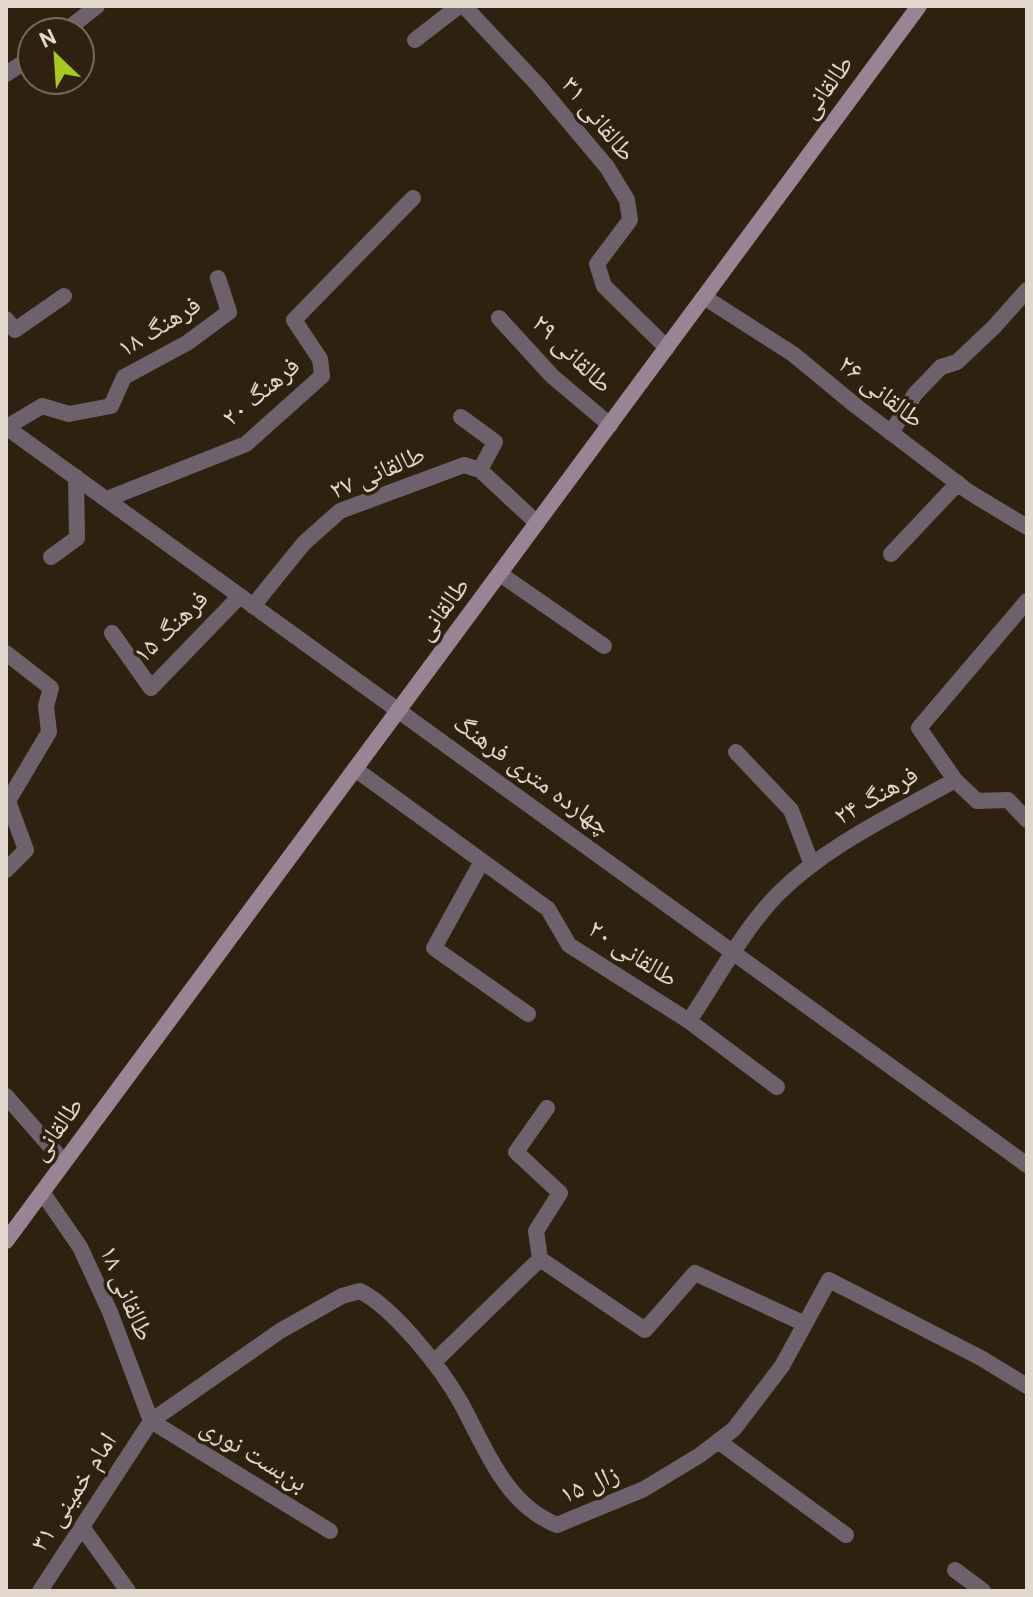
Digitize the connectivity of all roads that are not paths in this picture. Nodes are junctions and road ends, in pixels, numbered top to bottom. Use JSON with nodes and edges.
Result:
{"nodes":[{"id":1,"x":462,"y":6,"type":"edge"},
{"id":2,"x":919,"y":6,"type":"edge"},
{"id":3,"x":415,"y":40,"type":"dead end"},
{"id":4,"x":413,"y":198,"type":"dead end"},
{"id":5,"x":218,"y":278,"type":"dead end"},
{"id":6,"x":1027,"y":290,"type":"edge"},
{"id":7,"x":64,"y":296,"type":"dead end"},
{"id":8,"x":704,"y":297,"type":"junction"},
{"id":9,"x":499,"y":318,"type":"dead end"},
{"id":10,"x":6,"y":319,"type":"edge"},
{"id":11,"x":667,"y":348,"type":"junction"},
{"id":12,"x":461,"y":417,"type":"dead end"},
{"id":13,"x":610,"y":425,"type":"junction"},
{"id":14,"x":6,"y":427,"type":"edge"},
{"id":15,"x":891,"y":433,"type":"junction"},
{"id":16,"x":480,"y":470,"type":"junction"},
{"id":17,"x":76,"y":477,"type":"junction"},
{"id":18,"x":958,"y":483,"type":"junction"},
{"id":19,"x":107,"y":499,"type":"junction"},
{"id":20,"x":537,"y":523,"type":"junction"},
{"id":21,"x":1027,"y":527,"type":"edge"},
{"id":22,"x":891,"y":554,"type":"dead end"},
{"id":23,"x":51,"y":557,"type":"dead end"},
{"id":24,"x":500,"y":574,"type":"junction"},
{"id":25,"x":247,"y":601,"type":"junction"},
{"id":26,"x":1027,"y":601,"type":"edge"},
{"id":27,"x":112,"y":633,"type":"dead end"},
{"id":28,"x":604,"y":646,"type":"dead end"},
{"id":29,"x":6,"y":653,"type":"edge"},
{"id":30,"x":399,"y":711,"type":"junction"},
{"id":31,"x":736,"y":752,"type":"dead end"},
{"id":32,"x":355,"y":769,"type":"junction"},
{"id":33,"x":955,"y":780,"type":"junction"},
{"id":34,"x":1027,"y":820,"type":"edge"},
{"id":35,"x":482,"y":861,"type":"junction"},
{"id":36,"x":812,"y":865,"type":"junction"},
{"id":37,"x":6,"y":870,"type":"edge"},
{"id":38,"x":734,"y":953,"type":"junction"},
{"id":39,"x":528,"y":1014,"type":"dead end"},
{"id":40,"x":689,"y":1021,"type":"junction"},
{"id":41,"x":777,"y":1087,"type":"dead end"},
{"id":42,"x":6,"y":1096,"type":"edge"},
{"id":43,"x":547,"y":1108,"type":"dead end"},
{"id":44,"x":64,"y":1162,"type":"junction"},
{"id":45,"x":1027,"y":1165,"type":"edge"},
{"id":46,"x":42,"y":1192,"type":"junction"},
{"id":47,"x":6,"y":1241,"type":"edge"},
{"id":48,"x":540,"y":1259,"type":"junction"},
{"id":49,"x":805,"y":1324,"type":"junction"},
{"id":50,"x":435,"y":1361,"type":"junction"},
{"id":51,"x":1027,"y":1386,"type":"edge"},
{"id":52,"x":151,"y":1421,"type":"junction"},
{"id":53,"x":718,"y":1441,"type":"junction"},
{"id":54,"x":82,"y":1527,"type":"junction"},
{"id":55,"x":330,"y":1531,"type":"dead end"},
{"id":56,"x":846,"y":1535,"type":"dead end"},
{"id":57,"x":955,"y":1570,"type":"dead end"},
{"id":58,"x":40,"y":1591,"type":"edge"},
{"id":59,"x":128,"y":1591,"type":"edge"},
{"id":60,"x":983,"y":1591,"type":"edge"}],
"edges":[{"from":1,"to":3,"type":"street"},
{"from":1,"to":11,"type":"street","name":"طالقانی ۳۱"},
{"from":2,"to":8,"type":"main road","name":"طالقانی"},
{"from":4,"to":19,"type":"street","name":"فرهنگ ۲۰"},
{"from":5,"to":14,"type":"street","name":"فرهنگ ۱۸"},
{"from":6,"to":15,"type":"street"},
{"from":7,"to":10,"type":"street"},
{"from":8,"to":11,"type":"main road","name":"طالقانی"},
{"from":8,"to":15,"type":"street","name":"طالقانی ۲۶"},
{"from":9,"to":13,"type":"street","name":"طالقانی ۲۹"},
{"from":11,"to":13,"type":"main road","name":"طالقانی"},
{"from":12,"to":16,"type":"street"},
{"from":13,"to":20,"type":"main road","name":"طالقانی"},
{"from":14,"to":17,"type":"street","name":"چهارده متری فرهنگ"},
{"from":15,"to":18,"type":"street","name":"طالقانی ۲۶"},
{"from":16,"to":20,"type":"street"},
{"from":16,"to":25,"type":"street","name":"طالقانی ۲۷"},
{"from":17,"to":19,"type":"street","name":"چهارده متری فرهنگ"},
{"from":17,"to":23,"type":"street"},
{"from":18,"to":21,"type":"street","name":"طالقانی ۲۶"},
{"from":18,"to":22,"type":"street"},
{"from":19,"to":25,"type":"street","name":"چهارده متری فرهنگ"},
{"from":20,"to":24,"type":"main road","name":"طالقانی"},
{"from":24,"to":28,"type":"street"},
{"from":24,"to":30,"type":"main road","name":"طالقانی"},
{"from":25,"to":27,"type":"street","name":"فرهنگ ۱۵"},
{"from":25,"to":30,"type":"street","name":"چهارده متری فرهنگ"},
{"from":26,"to":33,"type":"street","name":"فرهنگ ۲۴"},
{"from":29,"to":37,"type":"street"},
{"from":30,"to":32,"type":"main road","name":"طالقانی"},
{"from":30,"to":38,"type":"street","name":"چهارده متری فرهنگ"},
{"from":31,"to":36,"type":"street"},
{"from":32,"to":35,"type":"street","name":"طالقانی ۲۰"},
{"from":32,"to":44,"type":"main road","name":"طالقانی"},
{"from":33,"to":34,"type":"street"},
{"from":33,"to":36,"type":"street","name":"فرهنگ ۲۴"},
{"from":35,"to":39,"type":"street"},
{"from":35,"to":40,"type":"street","name":"طالقانی ۲۰"},
{"from":36,"to":38,"type":"street","name":"فرهنگ ۲۴"},
{"from":38,"to":40,"type":"street","name":"فرهنگ ۲۴"},
{"from":38,"to":45,"type":"street","name":"چهارده متری فرهنگ"},
{"from":40,"to":41,"type":"street","name":"طالقانی ۲۰"},
{"from":42,"to":44,"type":"street"},
{"from":43,"to":48,"type":"street"},
{"from":44,"to":46,"type":"main road","name":"طالقانی"},
{"from":46,"to":47,"type":"main road","name":"طالقانی"},
{"from":46,"to":52,"type":"street","name":"طالقانی ۱۸"},
{"from":48,"to":49,"type":"street"},
{"from":48,"to":50,"type":"street"},
{"from":49,"to":51,"type":"street","name":"زال ۱۵"},
{"from":49,"to":53,"type":"street","name":"زال ۱۵"},
{"from":50,"to":52,"type":"street","name":"زال ۱۵"},
{"from":50,"to":53,"type":"street","name":"زال ۱۵"},
{"from":52,"to":54,"type":"street","name":"امام خمینی ۳۱"},
{"from":52,"to":55,"type":"street","name":"بن‌بست نوری"},
{"from":53,"to":56,"type":"street"},
{"from":54,"to":58,"type":"street","name":"امام خمینی ۳۱"},
{"from":54,"to":59,"type":"street"},
{"from":57,"to":60,"type":"street"}]}
